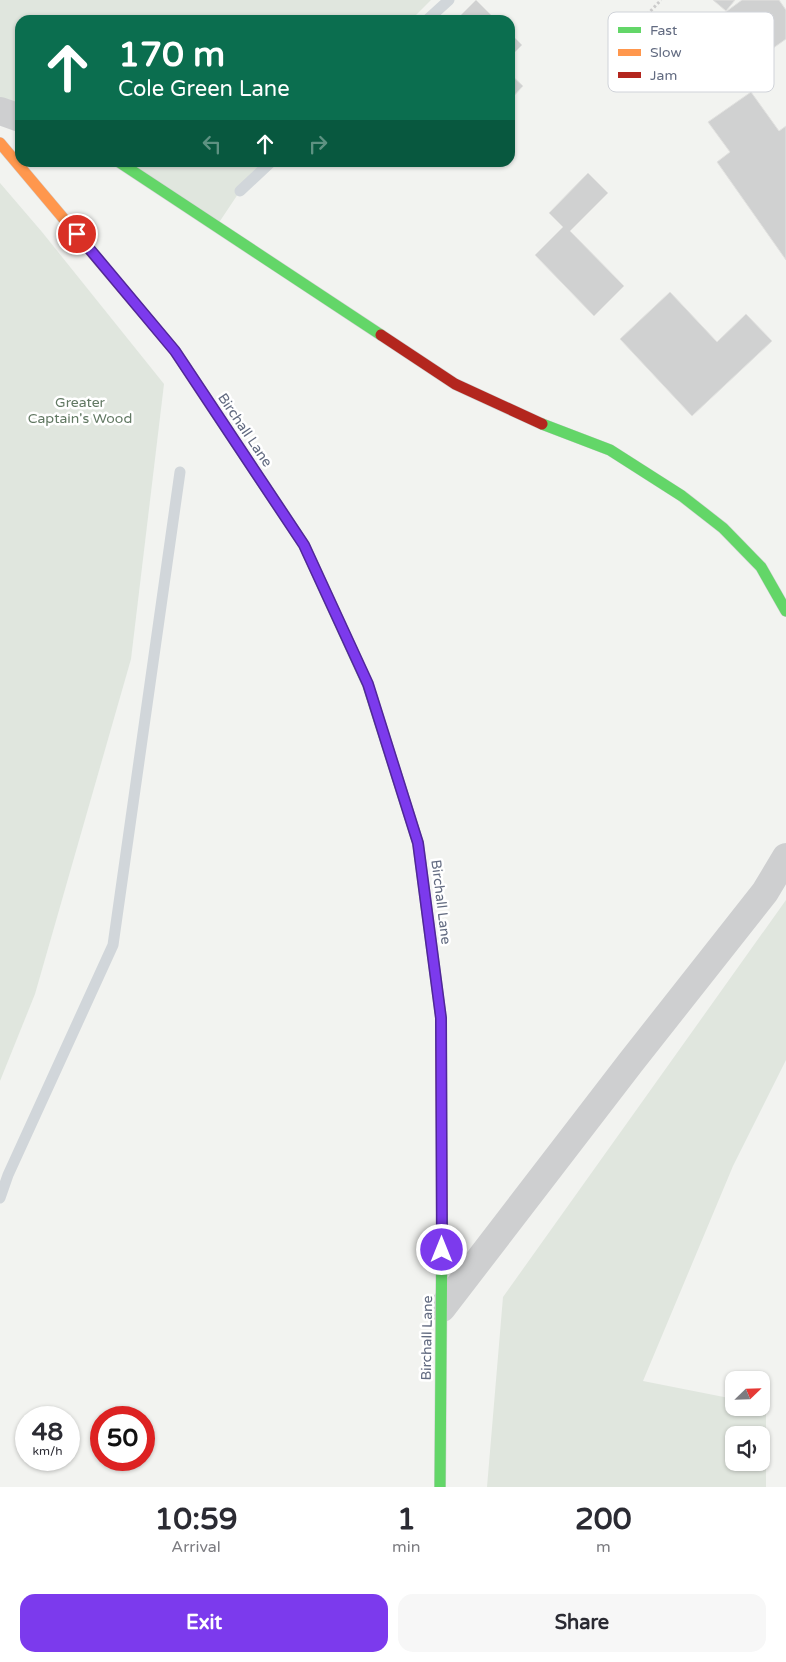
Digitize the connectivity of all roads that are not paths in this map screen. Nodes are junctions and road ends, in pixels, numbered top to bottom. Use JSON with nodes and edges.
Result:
{"nodes":[{"id":1,"x":0,"y":111,"type":"edge"},
{"id":2,"x":15,"y":116,"type":"edge"},
{"id":3,"x":0,"y":142,"type":"edge"},
{"id":4,"x":15,"y":160,"type":"edge"},
{"id":5,"x":21,"y":167,"type":"edge"},
{"id":6,"x":126,"y":167,"type":"edge"},
{"id":7,"x":786,"y":611,"type":"edge"},
{"id":8,"x":786,"y":857,"type":"edge"},
{"id":9,"x":442,"y":1308,"type":"junction"},
{"id":10,"x":440,"y":1487,"type":"edge"}],
"edges":[{"from":1,"to":2,"type":"street"},
{"from":3,"to":4,"type":"main road","name":"Birchall Lane"},
{"from":5,"to":9,"type":"main road","name":"Birchall Lane"},
{"from":6,"to":7,"type":"main road"},
{"from":8,"to":9,"type":"street"},
{"from":9,"to":10,"type":"main road","name":"Birchall Lane"}]}
